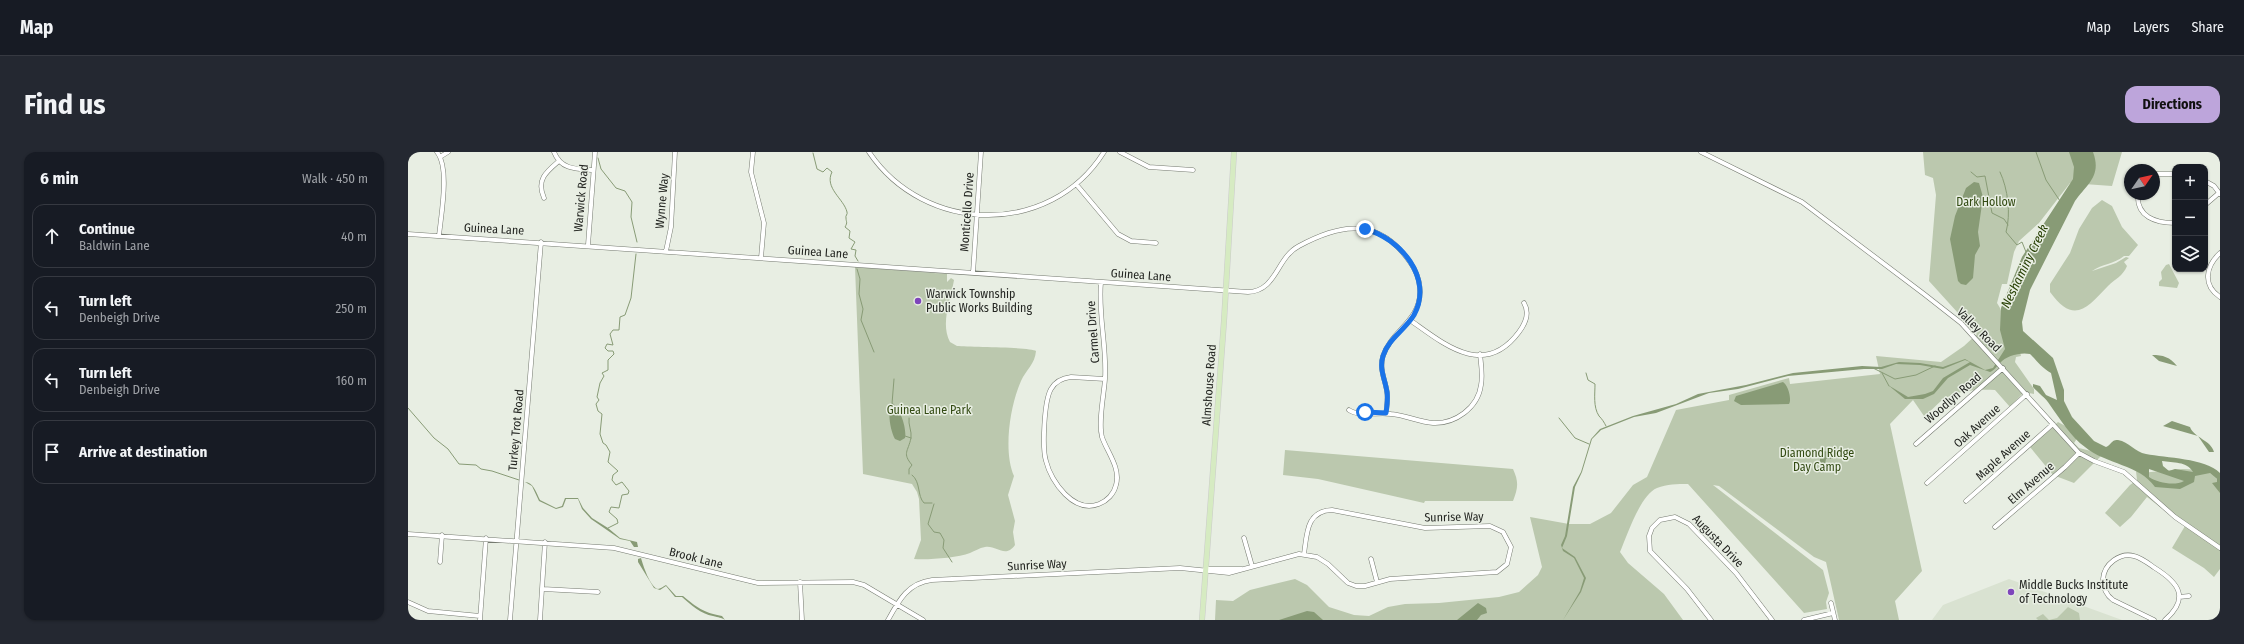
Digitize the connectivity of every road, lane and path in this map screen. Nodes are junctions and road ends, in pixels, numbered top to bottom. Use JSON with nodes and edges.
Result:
{"nodes":[{"id":1,"x":437,"y":152,"type":"edge"},
{"id":2,"x":448,"y":152,"type":"edge"},
{"id":3,"x":554,"y":152,"type":"edge"},
{"id":4,"x":595,"y":152,"type":"edge"},
{"id":5,"x":675,"y":152,"type":"edge"},
{"id":6,"x":752,"y":152,"type":"edge"},
{"id":7,"x":868,"y":152,"type":"edge"},
{"id":8,"x":981,"y":152,"type":"edge"},
{"id":9,"x":1104,"y":152,"type":"edge"},
{"id":10,"x":1120,"y":152,"type":"edge"},
{"id":11,"x":1234,"y":152,"type":"edge"},
{"id":12,"x":1701,"y":152,"type":"edge"},
{"id":13,"x":440,"y":157,"type":"junction"},
{"id":14,"x":559,"y":161,"type":"junction"},
{"id":15,"x":593,"y":170,"type":"junction"},
{"id":16,"x":1194,"y":170,"type":"dead end"},
{"id":17,"x":2160,"y":174,"type":"edge"},
{"id":18,"x":2172,"y":174,"type":"edge"},
{"id":19,"x":1076,"y":184,"type":"junction"},
{"id":20,"x":2208,"y":184,"type":"edge"},
{"id":21,"x":2220,"y":194,"type":"edge"},
{"id":22,"x":544,"y":198,"type":"dead end"},
{"id":23,"x":2139,"y":200,"type":"edge"},
{"id":24,"x":2208,"y":203,"type":"edge"},
{"id":25,"x":977,"y":214,"type":"junction"},
{"id":26,"x":2172,"y":223,"type":"edge"},
{"id":27,"x":408,"y":234,"type":"edge"},
{"id":28,"x":439,"y":236,"type":"junction"},
{"id":29,"x":540,"y":242,"type":"junction"},
{"id":30,"x":1156,"y":243,"type":"dead end"},
{"id":31,"x":588,"y":245,"type":"junction"},
{"id":32,"x":666,"y":251,"type":"junction"},
{"id":33,"x":2220,"y":254,"type":"edge"},
{"id":34,"x":761,"y":258,"type":"junction"},
{"id":35,"x":973,"y":273,"type":"junction"},
{"id":36,"x":1101,"y":282,"type":"junction"},
{"id":37,"x":1226,"y":291,"type":"junction"},
{"id":38,"x":2220,"y":297,"type":"edge"},
{"id":39,"x":1524,"y":303,"type":"dead end"},
{"id":40,"x":1410,"y":320,"type":"junction"},
{"id":41,"x":1480,"y":354,"type":"junction"},
{"id":42,"x":2001,"y":366,"type":"junction"},
{"id":43,"x":1105,"y":379,"type":"junction"},
{"id":44,"x":2027,"y":394,"type":"junction"},
{"id":45,"x":1349,"y":410,"type":"dead end"},
{"id":46,"x":1386,"y":413,"type":"junction"},
{"id":47,"x":2053,"y":424,"type":"junction"},
{"id":48,"x":1916,"y":444,"type":"dead end"},
{"id":49,"x":2079,"y":453,"type":"junction"},
{"id":50,"x":1928,"y":483,"type":"dead end"},
{"id":51,"x":1966,"y":501,"type":"dead end"},
{"id":52,"x":1995,"y":527,"type":"dead end"},
{"id":53,"x":408,"y":534,"type":"edge"},
{"id":54,"x":442,"y":535,"type":"junction"},
{"id":55,"x":486,"y":538,"type":"junction"},
{"id":56,"x":1244,"y":538,"type":"dead end"},
{"id":57,"x":517,"y":541,"type":"junction"},
{"id":58,"x":545,"y":542,"type":"junction"},
{"id":59,"x":2220,"y":548,"type":"edge"},
{"id":60,"x":1304,"y":554,"type":"junction"},
{"id":61,"x":1371,"y":559,"type":"dead end"},
{"id":62,"x":440,"y":562,"type":"dead end"},
{"id":63,"x":1252,"y":566,"type":"junction"},
{"id":64,"x":2100,"y":569,"type":"dead end"},
{"id":65,"x":1205,"y":570,"type":"junction"},
{"id":66,"x":2105,"y":572,"type":"junction"},
{"id":67,"x":800,"y":582,"type":"junction"},
{"id":68,"x":1377,"y":582,"type":"junction"},
{"id":69,"x":543,"y":589,"type":"junction"},
{"id":70,"x":598,"y":592,"type":"dead end"},
{"id":71,"x":2190,"y":596,"type":"dead end"},
{"id":72,"x":2180,"y":598,"type":"junction"},
{"id":73,"x":408,"y":602,"type":"edge"},
{"id":74,"x":1830,"y":603,"type":"dead end"},
{"id":75,"x":897,"y":604,"type":"junction"},
{"id":76,"x":1833,"y":613,"type":"junction"},
{"id":77,"x":480,"y":618,"type":"edge"},
{"id":78,"x":510,"y":620,"type":"edge"},
{"id":79,"x":540,"y":620,"type":"edge"},
{"id":80,"x":802,"y":620,"type":"edge"},
{"id":81,"x":888,"y":620,"type":"edge"},
{"id":82,"x":923,"y":620,"type":"edge"},
{"id":83,"x":1202,"y":620,"type":"edge"},
{"id":84,"x":1711,"y":620,"type":"edge"},
{"id":85,"x":1772,"y":620,"type":"edge"},
{"id":86,"x":1804,"y":620,"type":"edge"},
{"id":87,"x":1835,"y":620,"type":"edge"},
{"id":88,"x":2154,"y":620,"type":"edge"},
{"id":89,"x":2165,"y":620,"type":"edge"}],
"edges":[{"from":1,"to":13,"type":"street"},
{"from":2,"to":13,"type":"street"},
{"from":3,"to":14,"type":"street"},
{"from":4,"to":15,"type":"street","name":"Warwick Road"},
{"from":5,"to":32,"type":"street","name":"Wynne Way"},
{"from":6,"to":34,"type":"street"},
{"from":7,"to":25,"type":"street"},
{"from":8,"to":25,"type":"street","name":"Monticello Drive"},
{"from":9,"to":19,"type":"street"},
{"from":10,"to":16,"type":"street"},
{"from":11,"to":37,"type":"main road","name":"Almshouse Road"},
{"from":12,"to":42,"type":"street","name":"Valley Road"},
{"from":13,"to":28,"type":"street"},
{"from":14,"to":15,"type":"street"},
{"from":14,"to":22,"type":"street"},
{"from":15,"to":31,"type":"street","name":"Warwick Road"},
{"from":17,"to":18,"type":"street"},
{"from":19,"to":25,"type":"street"},
{"from":19,"to":30,"type":"street"},
{"from":20,"to":21,"type":"street"},
{"from":21,"to":24,"type":"street"},
{"from":23,"to":26,"type":"street"},
{"from":25,"to":35,"type":"street","name":"Monticello Drive"},
{"from":27,"to":28,"type":"street","name":"Guinea Lane"},
{"from":28,"to":29,"type":"street","name":"Guinea Lane"},
{"from":29,"to":31,"type":"street","name":"Guinea Lane"},
{"from":29,"to":57,"type":"street","name":"Turkey Trot Road"},
{"from":31,"to":32,"type":"street","name":"Guinea Lane"},
{"from":32,"to":34,"type":"street","name":"Guinea Lane"},
{"from":33,"to":38,"type":"street"},
{"from":34,"to":35,"type":"street","name":"Guinea Lane"},
{"from":35,"to":36,"type":"street","name":"Guinea Lane"},
{"from":36,"to":37,"type":"street","name":"Guinea Lane"},
{"from":36,"to":43,"type":"street","name":"Carmel Drive"},
{"from":37,"to":40,"type":"street","name":"Guinea Lane"},
{"from":37,"to":65,"type":"main road","name":"Almshouse Road"},
{"from":39,"to":41,"type":"street"},
{"from":40,"to":41,"type":"street"},
{"from":40,"to":46,"type":"street"},
{"from":41,"to":46,"type":"street"},
{"from":42,"to":44,"type":"street","name":"Valley Road"},
{"from":42,"to":48,"type":"street","name":"Woodlyn Road"},
{"from":43,"to":43,"type":"street","name":"Carmel Drive"},
{"from":44,"to":47,"type":"street","name":"Valley Road"},
{"from":44,"to":50,"type":"street","name":"Oak Avenue"},
{"from":45,"to":46,"type":"street"},
{"from":47,"to":49,"type":"street","name":"Valley Road"},
{"from":47,"to":51,"type":"street","name":"Maple Avenue"},
{"from":49,"to":52,"type":"street","name":"Elm Avenue"},
{"from":49,"to":59,"type":"street","name":"Valley Road"},
{"from":53,"to":54,"type":"street","name":"Brook Lane"},
{"from":54,"to":55,"type":"street","name":"Brook Lane"},
{"from":54,"to":62,"type":"street"},
{"from":55,"to":57,"type":"street","name":"Brook Lane"},
{"from":55,"to":77,"type":"street"},
{"from":56,"to":63,"type":"street"},
{"from":57,"to":58,"type":"street","name":"Brook Lane"},
{"from":57,"to":78,"type":"street","name":"Turkey Trot Road"},
{"from":58,"to":67,"type":"street","name":"Brook Lane"},
{"from":58,"to":69,"type":"street"},
{"from":60,"to":63,"type":"street","name":"Sunrise Way"},
{"from":60,"to":68,"type":"street","name":"Sunrise Way"},
{"from":60,"to":68,"type":"street","name":"Sunrise Way"},
{"from":61,"to":68,"type":"street"},
{"from":63,"to":65,"type":"street","name":"Sunrise Way"},
{"from":64,"to":66,"type":"street"},
{"from":65,"to":75,"type":"street","name":"Sunrise Way"},
{"from":65,"to":83,"type":"main road","name":"Almshouse Road"},
{"from":66,"to":72,"type":"street"},
{"from":66,"to":88,"type":"street"},
{"from":67,"to":75,"type":"street","name":"Brook Lane"},
{"from":67,"to":80,"type":"street"},
{"from":69,"to":70,"type":"street"},
{"from":69,"to":79,"type":"street"},
{"from":71,"to":72,"type":"street"},
{"from":72,"to":89,"type":"street"},
{"from":73,"to":77,"type":"street"},
{"from":74,"to":76,"type":"street"},
{"from":75,"to":81,"type":"street","name":"Sunrise Way"},
{"from":75,"to":82,"type":"street","name":"Brook Lane"},
{"from":76,"to":86,"type":"street"},
{"from":76,"to":87,"type":"street"},
{"from":84,"to":85,"type":"street","name":"Augusta Drive"}]}
